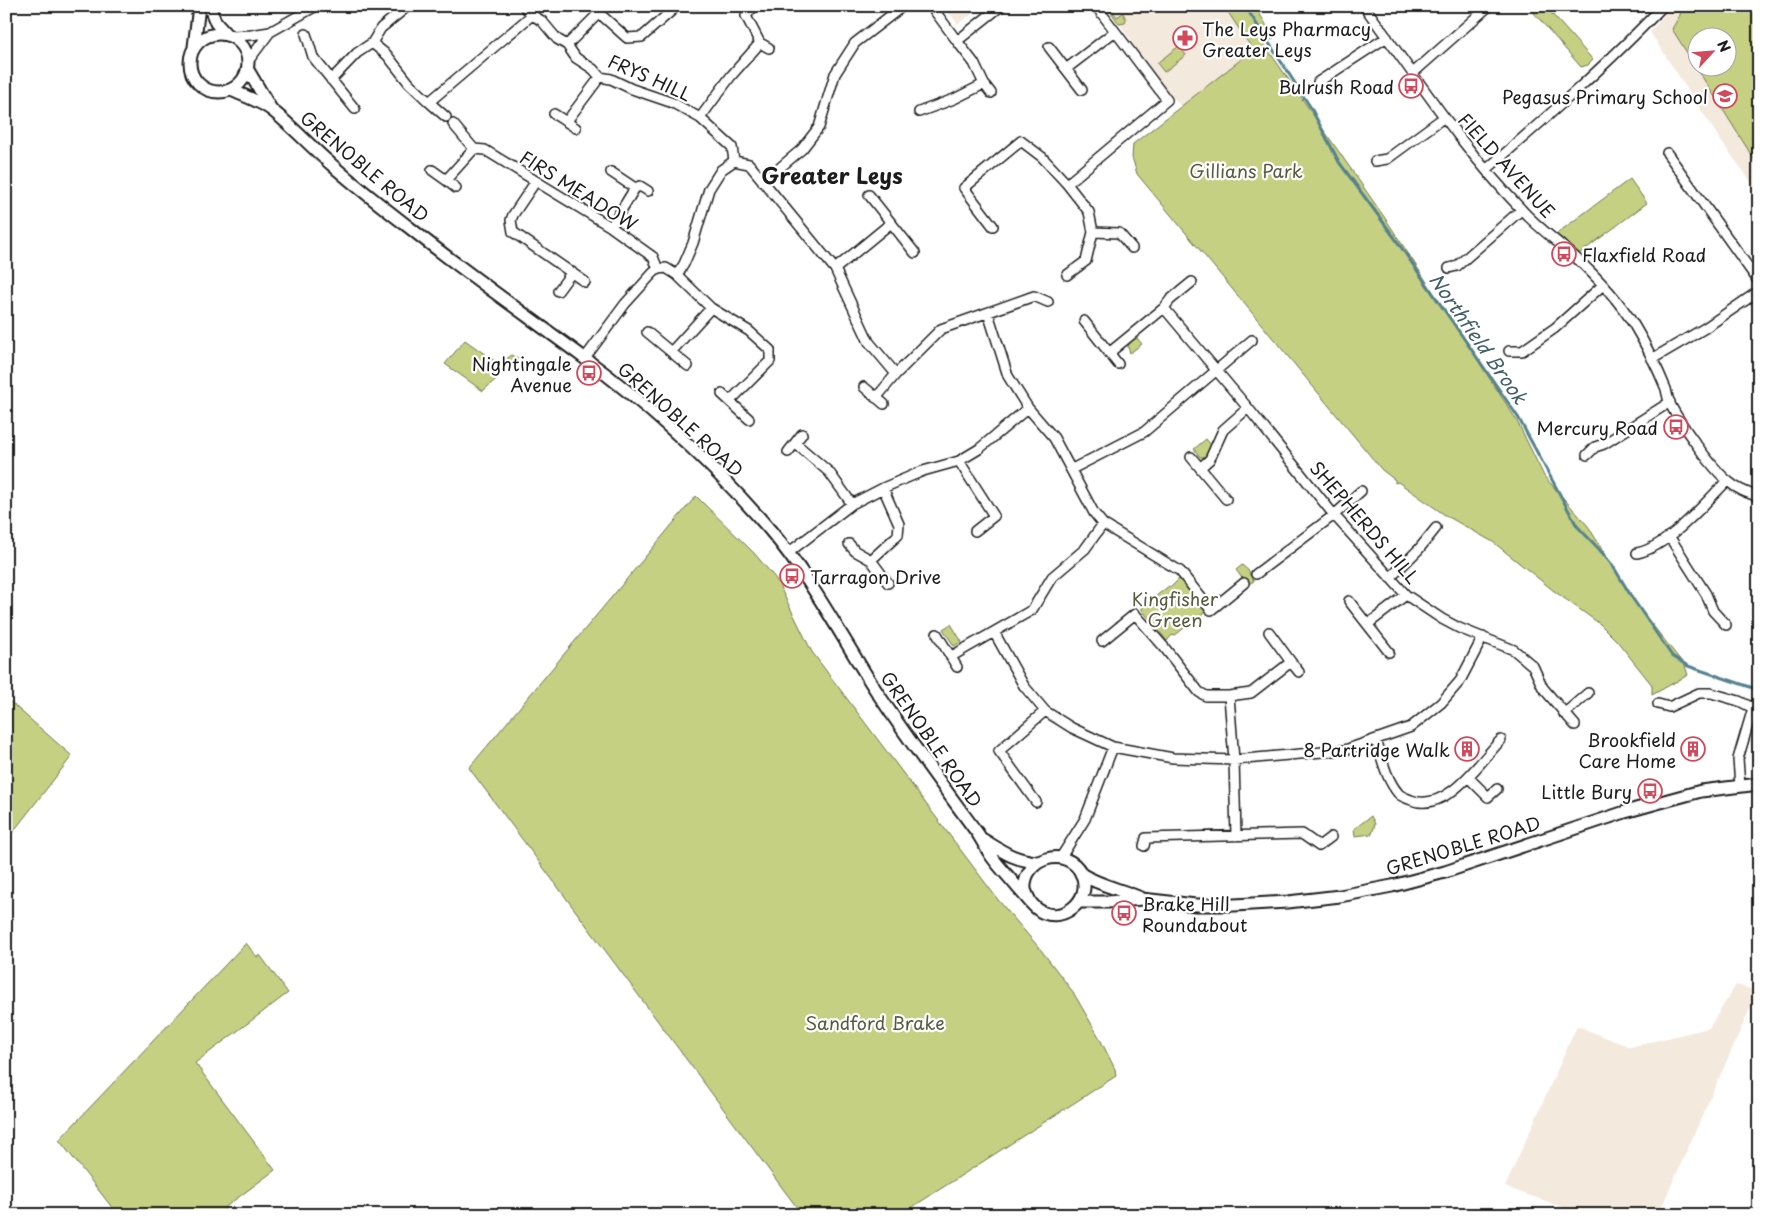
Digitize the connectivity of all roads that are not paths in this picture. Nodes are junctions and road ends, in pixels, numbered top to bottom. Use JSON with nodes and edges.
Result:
{"nodes":[{"id":1,"x":199,"y":6,"type":"edge"},
{"id":2,"x":209,"y":6,"type":"edge"},
{"id":3,"x":316,"y":6,"type":"edge"},
{"id":4,"x":408,"y":6,"type":"edge"},
{"id":5,"x":524,"y":6,"type":"edge"},
{"id":6,"x":676,"y":6,"type":"edge"},
{"id":7,"x":754,"y":6,"type":"edge"},
{"id":8,"x":903,"y":6,"type":"edge"},
{"id":9,"x":930,"y":6,"type":"edge"},
{"id":10,"x":1001,"y":6,"type":"edge"},
{"id":11,"x":1096,"y":6,"type":"edge"},
{"id":12,"x":1364,"y":6,"type":"edge"},
{"id":13,"x":1489,"y":6,"type":"edge"},
{"id":14,"x":1663,"y":6,"type":"edge"},
{"id":15,"x":596,"y":10,"type":"edge"},
{"id":16,"x":532,"y":14,"type":"junction"},
{"id":17,"x":270,"y":32,"type":"junction"},
{"id":18,"x":1114,"y":32,"type":"junction"},
{"id":19,"x":306,"y":34,"type":"dead end"},
{"id":20,"x":229,"y":35,"type":"junction"},
{"id":21,"x":1387,"y":37,"type":"junction"},
{"id":22,"x":957,"y":40,"type":"junction"},
{"id":23,"x":372,"y":43,"type":"junction"},
{"id":24,"x":760,"y":43,"type":"junction"},
{"id":25,"x":566,"y":45,"type":"junction"},
{"id":26,"x":194,"y":47,"type":"junction"},
{"id":27,"x":1049,"y":47,"type":"dead end"},
{"id":28,"x":769,"y":48,"type":"dead end"},
{"id":29,"x":248,"y":65,"type":"junction"},
{"id":30,"x":1066,"y":69,"type":"junction"},
{"id":31,"x":1413,"y":72,"type":"junction"},
{"id":32,"x":600,"y":77,"type":"junction"},
{"id":33,"x":331,"y":80,"type":"junction"},
{"id":34,"x":1318,"y":82,"type":"dead end"},
{"id":35,"x":984,"y":84,"type":"junction"},
{"id":36,"x":231,"y":90,"type":"junction"},
{"id":37,"x":1082,"y":90,"type":"dead end"},
{"id":38,"x":991,"y":93,"type":"dead end"},
{"id":39,"x":429,"y":102,"type":"junction"},
{"id":40,"x":271,"y":109,"type":"junction"},
{"id":41,"x":354,"y":109,"type":"dead end"},
{"id":42,"x":920,"y":112,"type":"dead end"},
{"id":43,"x":554,"y":114,"type":"dead end"},
{"id":44,"x":446,"y":117,"type":"dead end"},
{"id":45,"x":700,"y":118,"type":"junction"},
{"id":46,"x":1443,"y":118,"type":"junction"},
{"id":47,"x":567,"y":121,"type":"junction"},
{"id":48,"x":454,"y":124,"type":"dead end"},
{"id":49,"x":576,"y":128,"type":"dead end"},
{"id":50,"x":474,"y":149,"type":"junction"},
{"id":51,"x":1667,"y":153,"type":"dead end"},
{"id":52,"x":734,"y":161,"type":"junction"},
{"id":53,"x":1374,"y":161,"type":"dead end"},
{"id":54,"x":432,"y":170,"type":"dead end"},
{"id":55,"x":1486,"y":170,"type":"junction"},
{"id":56,"x":611,"y":172,"type":"dead end"},
{"id":57,"x":446,"y":180,"type":"junction"},
{"id":58,"x":536,"y":182,"type":"junction"},
{"id":59,"x":763,"y":182,"type":"junction"},
{"id":60,"x":1067,"y":184,"type":"junction"},
{"id":61,"x":456,"y":188,"type":"dead end"},
{"id":62,"x":635,"y":188,"type":"junction"},
{"id":63,"x":648,"y":192,"type":"dead end"},
{"id":64,"x":869,"y":194,"type":"dead end"},
{"id":65,"x":1521,"y":210,"type":"junction"},
{"id":66,"x":891,"y":223,"type":"junction"},
{"id":67,"x":993,"y":226,"type":"dead end"},
{"id":68,"x":611,"y":227,"type":"junction"},
{"id":69,"x":1093,"y":232,"type":"junction"},
{"id":70,"x":1132,"y":248,"type":"dead end"},
{"id":71,"x":915,"y":252,"type":"dead end"},
{"id":72,"x":1449,"y":268,"type":"dead end"},
{"id":73,"x":658,"y":269,"type":"junction"},
{"id":74,"x":835,"y":269,"type":"junction"},
{"id":75,"x":572,"y":272,"type":"junction"},
{"id":76,"x":677,"y":275,"type":"junction"},
{"id":77,"x":1067,"y":275,"type":"dead end"},
{"id":78,"x":585,"y":282,"type":"dead end"},
{"id":79,"x":1192,"y":282,"type":"dead end"},
{"id":80,"x":1759,"y":282,"type":"edge"},
{"id":81,"x":1604,"y":285,"type":"junction"},
{"id":82,"x":558,"y":291,"type":"dead end"},
{"id":83,"x":1759,"y":291,"type":"edge"},
{"id":84,"x":1048,"y":302,"type":"dead end"},
{"id":85,"x":711,"y":308,"type":"junction"},
{"id":86,"x":1164,"y":308,"type":"junction"},
{"id":87,"x":988,"y":312,"type":"junction"},
{"id":88,"x":1084,"y":321,"type":"dead end"},
{"id":89,"x":647,"y":332,"type":"dead end"},
{"id":90,"x":1252,"y":340,"type":"dead end"},
{"id":91,"x":1509,"y":351,"type":"dead end"},
{"id":92,"x":670,"y":352,"type":"junction"},
{"id":93,"x":1109,"y":353,"type":"junction"},
{"id":94,"x":584,"y":358,"type":"junction"},
{"id":95,"x":1652,"y":359,"type":"junction"},
{"id":96,"x":1118,"y":364,"type":"dead end"},
{"id":97,"x":688,"y":366,"type":"dead end"},
{"id":98,"x":1216,"y":372,"type":"junction"},
{"id":99,"x":896,"y":374,"type":"junction"},
{"id":100,"x":864,"y":387,"type":"dead end"},
{"id":101,"x":722,"y":394,"type":"dead end"},
{"id":102,"x":876,"y":398,"type":"junction"},
{"id":103,"x":730,"y":401,"type":"junction"},
{"id":104,"x":1670,"y":402,"type":"junction"},
{"id":105,"x":884,"y":404,"type":"dead end"},
{"id":106,"x":1028,"y":408,"type":"junction"},
{"id":107,"x":1248,"y":408,"type":"junction"},
{"id":108,"x":749,"y":419,"type":"dead end"},
{"id":109,"x":802,"y":434,"type":"dead end"},
{"id":110,"x":795,"y":443,"type":"junction"},
{"id":111,"x":788,"y":452,"type":"dead end"},
{"id":112,"x":1587,"y":456,"type":"dead end"},
{"id":113,"x":1191,"y":457,"type":"dead end"},
{"id":114,"x":959,"y":461,"type":"junction"},
{"id":115,"x":1200,"y":468,"type":"junction"},
{"id":116,"x":1072,"y":470,"type":"junction"},
{"id":117,"x":1727,"y":481,"type":"junction"},
{"id":118,"x":884,"y":488,"type":"junction"},
{"id":119,"x":1362,"y":491,"type":"dead end"},
{"id":120,"x":1759,"y":498,"type":"edge"},
{"id":121,"x":1226,"y":499,"type":"dead end"},
{"id":122,"x":852,"y":504,"type":"junction"},
{"id":123,"x":1334,"y":515,"type":"junction"},
{"id":124,"x":1103,"y":524,"type":"junction"},
{"id":125,"x":1436,"y":528,"type":"dead end"},
{"id":126,"x":976,"y":531,"type":"dead end"},
{"id":127,"x":1669,"y":536,"type":"junction"},
{"id":128,"x":849,"y":544,"type":"dead end"},
{"id":129,"x":1637,"y":552,"type":"dead end"},
{"id":130,"x":788,"y":553,"type":"junction"},
{"id":131,"x":871,"y":560,"type":"junction"},
{"id":132,"x":1256,"y":574,"type":"dead end"},
{"id":133,"x":1390,"y":578,"type":"junction"},
{"id":134,"x":888,"y":583,"type":"dead end"},
{"id":135,"x":1244,"y":583,"type":"dead end"},
{"id":136,"x":1406,"y":595,"type":"junction"},
{"id":137,"x":1349,"y":601,"type":"dead end"},
{"id":138,"x":1368,"y":624,"type":"junction"},
{"id":139,"x":1726,"y":625,"type":"dead end"},
{"id":140,"x":994,"y":632,"type":"junction"},
{"id":141,"x":1269,"y":632,"type":"dead end"},
{"id":142,"x":937,"y":634,"type":"dead end"},
{"id":143,"x":1483,"y":637,"type":"junction"},
{"id":144,"x":1102,"y":640,"type":"dead end"},
{"id":145,"x":1389,"y":652,"type":"dead end"},
{"id":146,"x":952,"y":656,"type":"junction"},
{"id":147,"x":1292,"y":662,"type":"junction"},
{"id":148,"x":958,"y":666,"type":"dead end"},
{"id":149,"x":1299,"y":672,"type":"dead end"},
{"id":150,"x":1588,"y":693,"type":"dead end"},
{"id":151,"x":1229,"y":696,"type":"junction"},
{"id":152,"x":1759,"y":699,"type":"edge"},
{"id":153,"x":1658,"y":704,"type":"dead end"},
{"id":154,"x":1753,"y":708,"type":"junction"},
{"id":155,"x":1045,"y":712,"type":"junction"},
{"id":156,"x":1564,"y":714,"type":"junction"},
{"id":157,"x":1574,"y":725,"type":"dead end"},
{"id":158,"x":1376,"y":740,"type":"junction"},
{"id":159,"x":1501,"y":740,"type":"dead end"},
{"id":160,"x":1113,"y":747,"type":"junction"},
{"id":161,"x":1234,"y":760,"type":"junction"},
{"id":162,"x":1468,"y":778,"type":"junction"},
{"id":163,"x":1759,"y":784,"type":"edge"},
{"id":164,"x":1740,"y":786,"type":"junction"},
{"id":165,"x":1497,"y":789,"type":"dead end"},
{"id":166,"x":1036,"y":802,"type":"dead end"},
{"id":167,"x":1236,"y":836,"type":"junction"},
{"id":168,"x":1330,"y":837,"type":"dead end"},
{"id":169,"x":980,"y":838,"type":"junction"},
{"id":170,"x":1144,"y":846,"type":"dead end"},
{"id":171,"x":1060,"y":857,"type":"junction"},
{"id":172,"x":1037,"y":862,"type":"junction"},
{"id":173,"x":1081,"y":874,"type":"junction"},
{"id":174,"x":1142,"y":899,"type":"junction"},
{"id":175,"x":1030,"y":901,"type":"junction"},
{"id":176,"x":1080,"y":902,"type":"junction"}],
"edges":[{"from":1,"to":26,"type":"street"},
{"from":2,"to":20,"type":"street"},
{"from":3,"to":17,"type":"street"},
{"from":4,"to":23,"type":"street"},
{"from":5,"to":16,"type":"street","name":"FRYS HILL"},
{"from":6,"to":15,"type":"street"},
{"from":7,"to":24,"type":"street"},
{"from":8,"to":59,"type":"street"},
{"from":9,"to":22,"type":"street"},
{"from":10,"to":22,"type":"street"},
{"from":11,"to":18,"type":"street"},
{"from":12,"to":21,"type":"street","name":"FIELD AVENUE"},
{"from":13,"to":31,"type":"street"},
{"from":14,"to":55,"type":"street"},
{"from":15,"to":25,"type":"street"},
{"from":16,"to":25,"type":"street","name":"FRYS HILL"},
{"from":16,"to":39,"type":"street"},
{"from":17,"to":20,"type":"street"},
{"from":17,"to":29,"type":"street"},
{"from":18,"to":30,"type":"street"},
{"from":18,"to":60,"type":"street"},
{"from":19,"to":33,"type":"street"},
{"from":20,"to":26,"type":"street"},
{"from":20,"to":29,"type":"street"},
{"from":21,"to":31,"type":"street","name":"FIELD AVENUE"},
{"from":21,"to":34,"type":"street"},
{"from":22,"to":35,"type":"street"},
{"from":23,"to":33,"type":"street"},
{"from":23,"to":39,"type":"street"},
{"from":24,"to":28,"type":"street"},
{"from":24,"to":45,"type":"street"},
{"from":25,"to":32,"type":"street","name":"FRYS HILL"},
{"from":26,"to":36,"type":"street"},
{"from":27,"to":30,"type":"street"},
{"from":29,"to":36,"type":"street"},
{"from":29,"to":40,"type":"street","name":"GRENOBLE ROAD"},
{"from":30,"to":37,"type":"street"},
{"from":31,"to":46,"type":"street","name":"FIELD AVENUE"},
{"from":32,"to":45,"type":"street","name":"FRYS HILL"},
{"from":32,"to":47,"type":"street"},
{"from":33,"to":41,"type":"street"},
{"from":35,"to":38,"type":"street"},
{"from":35,"to":42,"type":"street"},
{"from":36,"to":40,"type":"street","name":"GRENOBLE ROAD"},
{"from":39,"to":44,"type":"street"},
{"from":40,"to":94,"type":"street","name":"GRENOBLE ROAD"},
{"from":43,"to":47,"type":"street"},
{"from":45,"to":52,"type":"street","name":"FRYS HILL"},
{"from":46,"to":53,"type":"street"},
{"from":46,"to":55,"type":"street","name":"FIELD AVENUE"},
{"from":47,"to":49,"type":"street"},
{"from":48,"to":50,"type":"street"},
{"from":50,"to":57,"type":"street"},
{"from":50,"to":58,"type":"street","name":"FIRS MEADOW"},
{"from":51,"to":80,"type":"street"},
{"from":52,"to":59,"type":"street"},
{"from":52,"to":76,"type":"street"},
{"from":54,"to":57,"type":"street"},
{"from":55,"to":65,"type":"street","name":"FIELD AVENUE"},
{"from":56,"to":62,"type":"street"},
{"from":57,"to":61,"type":"street"},
{"from":58,"to":68,"type":"street","name":"FIRS MEADOW"},
{"from":58,"to":75,"type":"street"},
{"from":59,"to":74,"type":"street"},
{"from":60,"to":67,"type":"street"},
{"from":60,"to":69,"type":"street"},
{"from":62,"to":63,"type":"street"},
{"from":62,"to":68,"type":"street"},
{"from":64,"to":66,"type":"street"},
{"from":65,"to":72,"type":"street"},
{"from":65,"to":81,"type":"street","name":"FIELD AVENUE"},
{"from":66,"to":71,"type":"street"},
{"from":66,"to":74,"type":"street"},
{"from":68,"to":73,"type":"street","name":"FIRS MEADOW"},
{"from":69,"to":70,"type":"street"},
{"from":69,"to":77,"type":"street"},
{"from":73,"to":76,"type":"street"},
{"from":73,"to":94,"type":"street"},
{"from":74,"to":99,"type":"street"},
{"from":75,"to":78,"type":"street"},
{"from":75,"to":82,"type":"street"},
{"from":76,"to":85,"type":"street"},
{"from":79,"to":86,"type":"street"},
{"from":81,"to":91,"type":"street"},
{"from":81,"to":95,"type":"street","name":"FIELD AVENUE"},
{"from":83,"to":95,"type":"street"},
{"from":84,"to":87,"type":"street"},
{"from":85,"to":92,"type":"street"},
{"from":85,"to":103,"type":"street"},
{"from":86,"to":93,"type":"street"},
{"from":86,"to":98,"type":"street","name":"SHEPHERDS HILL"},
{"from":87,"to":99,"type":"street"},
{"from":87,"to":106,"type":"street"},
{"from":88,"to":93,"type":"street"},
{"from":89,"to":92,"type":"street"},
{"from":90,"to":98,"type":"street"},
{"from":92,"to":97,"type":"street"},
{"from":93,"to":96,"type":"street"},
{"from":94,"to":130,"type":"street","name":"GRENOBLE ROAD"},
{"from":95,"to":104,"type":"street","name":"FIELD AVENUE"},
{"from":98,"to":107,"type":"street","name":"SHEPHERDS HILL"},
{"from":98,"to":116,"type":"street"},
{"from":99,"to":102,"type":"street"},
{"from":100,"to":102,"type":"street"},
{"from":101,"to":103,"type":"street"},
{"from":102,"to":105,"type":"street"},
{"from":103,"to":108,"type":"street"},
{"from":104,"to":112,"type":"street"},
{"from":104,"to":117,"type":"street","name":"FIELD AVENUE"},
{"from":106,"to":114,"type":"street"},
{"from":106,"to":116,"type":"street"},
{"from":107,"to":115,"type":"street"},
{"from":107,"to":123,"type":"street","name":"SHEPHERDS HILL"},
{"from":109,"to":110,"type":"street"},
{"from":110,"to":111,"type":"street"},
{"from":110,"to":122,"type":"street"},
{"from":113,"to":115,"type":"street"},
{"from":114,"to":118,"type":"street"},
{"from":114,"to":126,"type":"street"},
{"from":115,"to":121,"type":"street"},
{"from":116,"to":124,"type":"street"},
{"from":117,"to":120,"type":"street","name":"FIELD AVENUE"},
{"from":117,"to":127,"type":"street"},
{"from":118,"to":122,"type":"street"},
{"from":118,"to":131,"type":"street"},
{"from":119,"to":123,"type":"street"},
{"from":122,"to":130,"type":"street"},
{"from":123,"to":132,"type":"street"},
{"from":123,"to":133,"type":"street","name":"SHEPHERDS HILL"},
{"from":124,"to":135,"type":"street"},
{"from":124,"to":140,"type":"street"},
{"from":125,"to":133,"type":"street"},
{"from":127,"to":129,"type":"street"},
{"from":127,"to":139,"type":"street"},
{"from":128,"to":131,"type":"street"},
{"from":130,"to":169,"type":"street","name":"GRENOBLE ROAD"},
{"from":131,"to":134,"type":"street"},
{"from":133,"to":136,"type":"street","name":"SHEPHERDS HILL"},
{"from":136,"to":138,"type":"street"},
{"from":136,"to":143,"type":"street","name":"SHEPHERDS HILL"},
{"from":137,"to":138,"type":"street"},
{"from":138,"to":145,"type":"street"},
{"from":140,"to":146,"type":"street"},
{"from":140,"to":155,"type":"street"},
{"from":141,"to":147,"type":"street"},
{"from":142,"to":146,"type":"street"},
{"from":143,"to":156,"type":"street","name":"SHEPHERDS HILL"},
{"from":143,"to":158,"type":"street"},
{"from":144,"to":151,"type":"street"},
{"from":146,"to":148,"type":"street"},
{"from":147,"to":149,"type":"street"},
{"from":147,"to":151,"type":"street"},
{"from":150,"to":156,"type":"street"},
{"from":151,"to":161,"type":"street"},
{"from":152,"to":154,"type":"street"},
{"from":153,"to":154,"type":"street"},
{"from":154,"to":164,"type":"street"},
{"from":155,"to":160,"type":"street"},
{"from":155,"to":166,"type":"street"},
{"from":156,"to":157,"type":"street","name":"SHEPHERDS HILL"},
{"from":158,"to":161,"type":"street"},
{"from":158,"to":162,"type":"street"},
{"from":159,"to":162,"type":"street"},
{"from":160,"to":161,"type":"street"},
{"from":160,"to":171,"type":"street"},
{"from":161,"to":167,"type":"street"},
{"from":162,"to":165,"type":"street"},
{"from":163,"to":164,"type":"street","name":"GRENOBLE ROAD"},
{"from":164,"to":174,"type":"street","name":"GRENOBLE ROAD"},
{"from":167,"to":168,"type":"street"},
{"from":167,"to":170,"type":"street"},
{"from":169,"to":172,"type":"street","name":"GRENOBLE ROAD"},
{"from":169,"to":175,"type":"street","name":"GRENOBLE ROAD"},
{"from":171,"to":172,"type":"street"},
{"from":171,"to":173,"type":"street"},
{"from":172,"to":175,"type":"street"},
{"from":173,"to":174,"type":"street","name":"GRENOBLE ROAD"},
{"from":173,"to":176,"type":"street"},
{"from":174,"to":176,"type":"street","name":"GRENOBLE ROAD"},
{"from":175,"to":176,"type":"street"}]}
